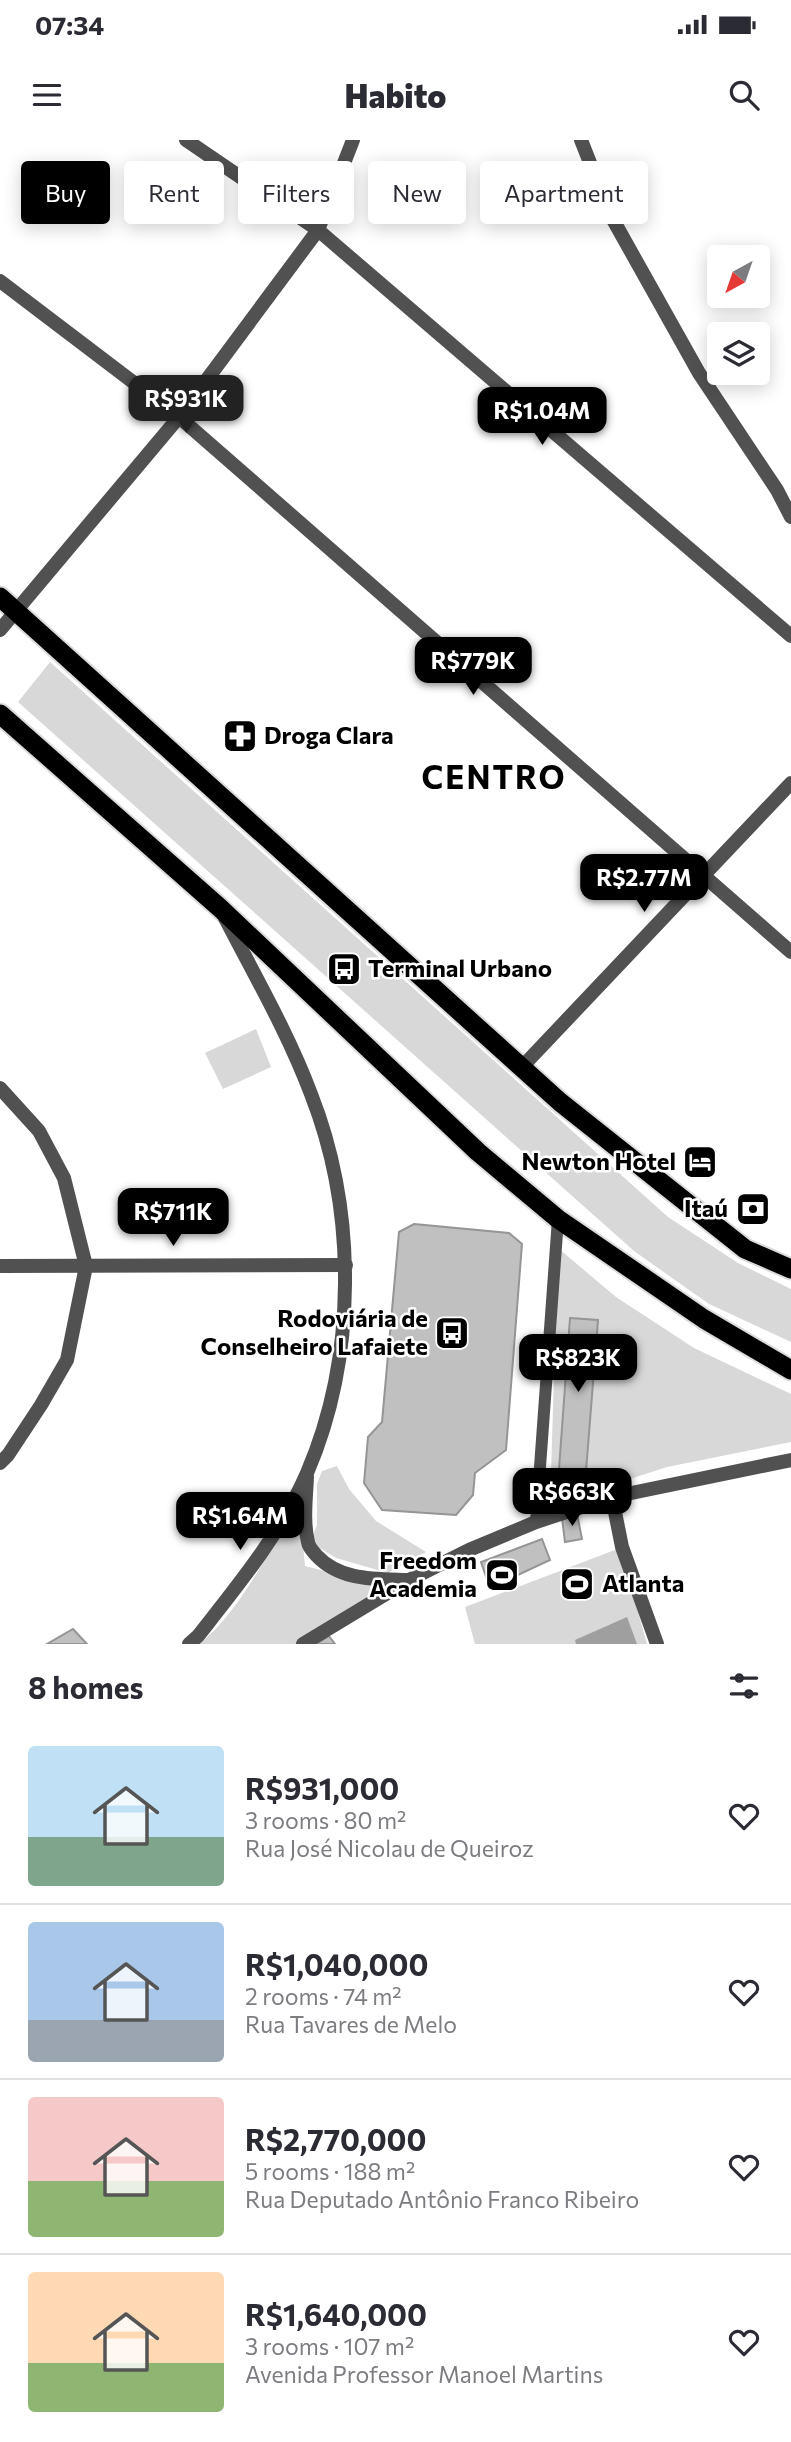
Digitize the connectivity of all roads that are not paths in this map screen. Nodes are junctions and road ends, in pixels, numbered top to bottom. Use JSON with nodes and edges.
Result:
{"nodes":[{"id":1,"x":186,"y":140,"type":"edge"},
{"id":2,"x":354,"y":140,"type":"edge"},
{"id":3,"x":581,"y":140,"type":"edge"},
{"id":4,"x":318,"y":230,"type":"junction"},
{"id":5,"x":0,"y":281,"type":"edge"},
{"id":6,"x":179,"y":416,"type":"junction"},
{"id":7,"x":791,"y":517,"type":"edge"},
{"id":8,"x":0,"y":597,"type":"edge"},
{"id":9,"x":16,"y":610,"type":"junction"},
{"id":10,"x":0,"y":630,"type":"edge"},
{"id":11,"x":791,"y":636,"type":"edge"},
{"id":12,"x":0,"y":715,"type":"edge"},
{"id":13,"x":791,"y":783,"type":"edge"},
{"id":14,"x":705,"y":877,"type":"junction"},
{"id":15,"x":220,"y":908,"type":"junction"},
{"id":16,"x":791,"y":952,"type":"edge"},
{"id":17,"x":522,"y":1067,"type":"junction"},
{"id":18,"x":0,"y":1088,"type":"edge"},
{"id":19,"x":558,"y":1219,"type":"junction"},
{"id":20,"x":346,"y":1265,"type":"junction"},
{"id":21,"x":0,"y":1266,"type":"edge"},
{"id":22,"x":86,"y":1266,"type":"junction"},
{"id":23,"x":791,"y":1269,"type":"edge"},
{"id":24,"x":791,"y":1370,"type":"edge"},
{"id":25,"x":791,"y":1460,"type":"edge"},
{"id":26,"x":0,"y":1463,"type":"edge"},
{"id":27,"x":307,"y":1473,"type":"junction"},
{"id":28,"x":612,"y":1497,"type":"junction"},
{"id":29,"x":536,"y":1522,"type":"junction"},
{"id":30,"x":409,"y":1580,"type":"junction"},
{"id":31,"x":189,"y":1644,"type":"edge"},
{"id":32,"x":303,"y":1644,"type":"edge"},
{"id":33,"x":657,"y":1644,"type":"edge"}],
"edges":[{"from":1,"to":4,"type":"street"},
{"from":2,"to":4,"type":"street"},
{"from":3,"to":7,"type":"street"},
{"from":4,"to":6,"type":"street"},
{"from":4,"to":11,"type":"street"},
{"from":5,"to":6,"type":"street"},
{"from":6,"to":9,"type":"street"},
{"from":6,"to":14,"type":"street"},
{"from":8,"to":9,"type":"highway"},
{"from":9,"to":10,"type":"street"},
{"from":9,"to":17,"type":"highway"},
{"from":12,"to":15,"type":"highway"},
{"from":13,"to":14,"type":"street"},
{"from":14,"to":16,"type":"street"},
{"from":14,"to":17,"type":"street"},
{"from":15,"to":19,"type":"highway"},
{"from":15,"to":20,"type":"street"},
{"from":17,"to":23,"type":"highway"},
{"from":18,"to":22,"type":"street"},
{"from":19,"to":24,"type":"highway"},
{"from":19,"to":29,"type":"lane"},
{"from":20,"to":22,"type":"street"},
{"from":20,"to":27,"type":"street"},
{"from":21,"to":22,"type":"street"},
{"from":22,"to":26,"type":"street"},
{"from":25,"to":28,"type":"street"},
{"from":27,"to":30,"type":"street"},
{"from":27,"to":31,"type":"street"},
{"from":28,"to":29,"type":"street"},
{"from":28,"to":33,"type":"street"},
{"from":29,"to":30,"type":"street"},
{"from":30,"to":32,"type":"street"}]}
